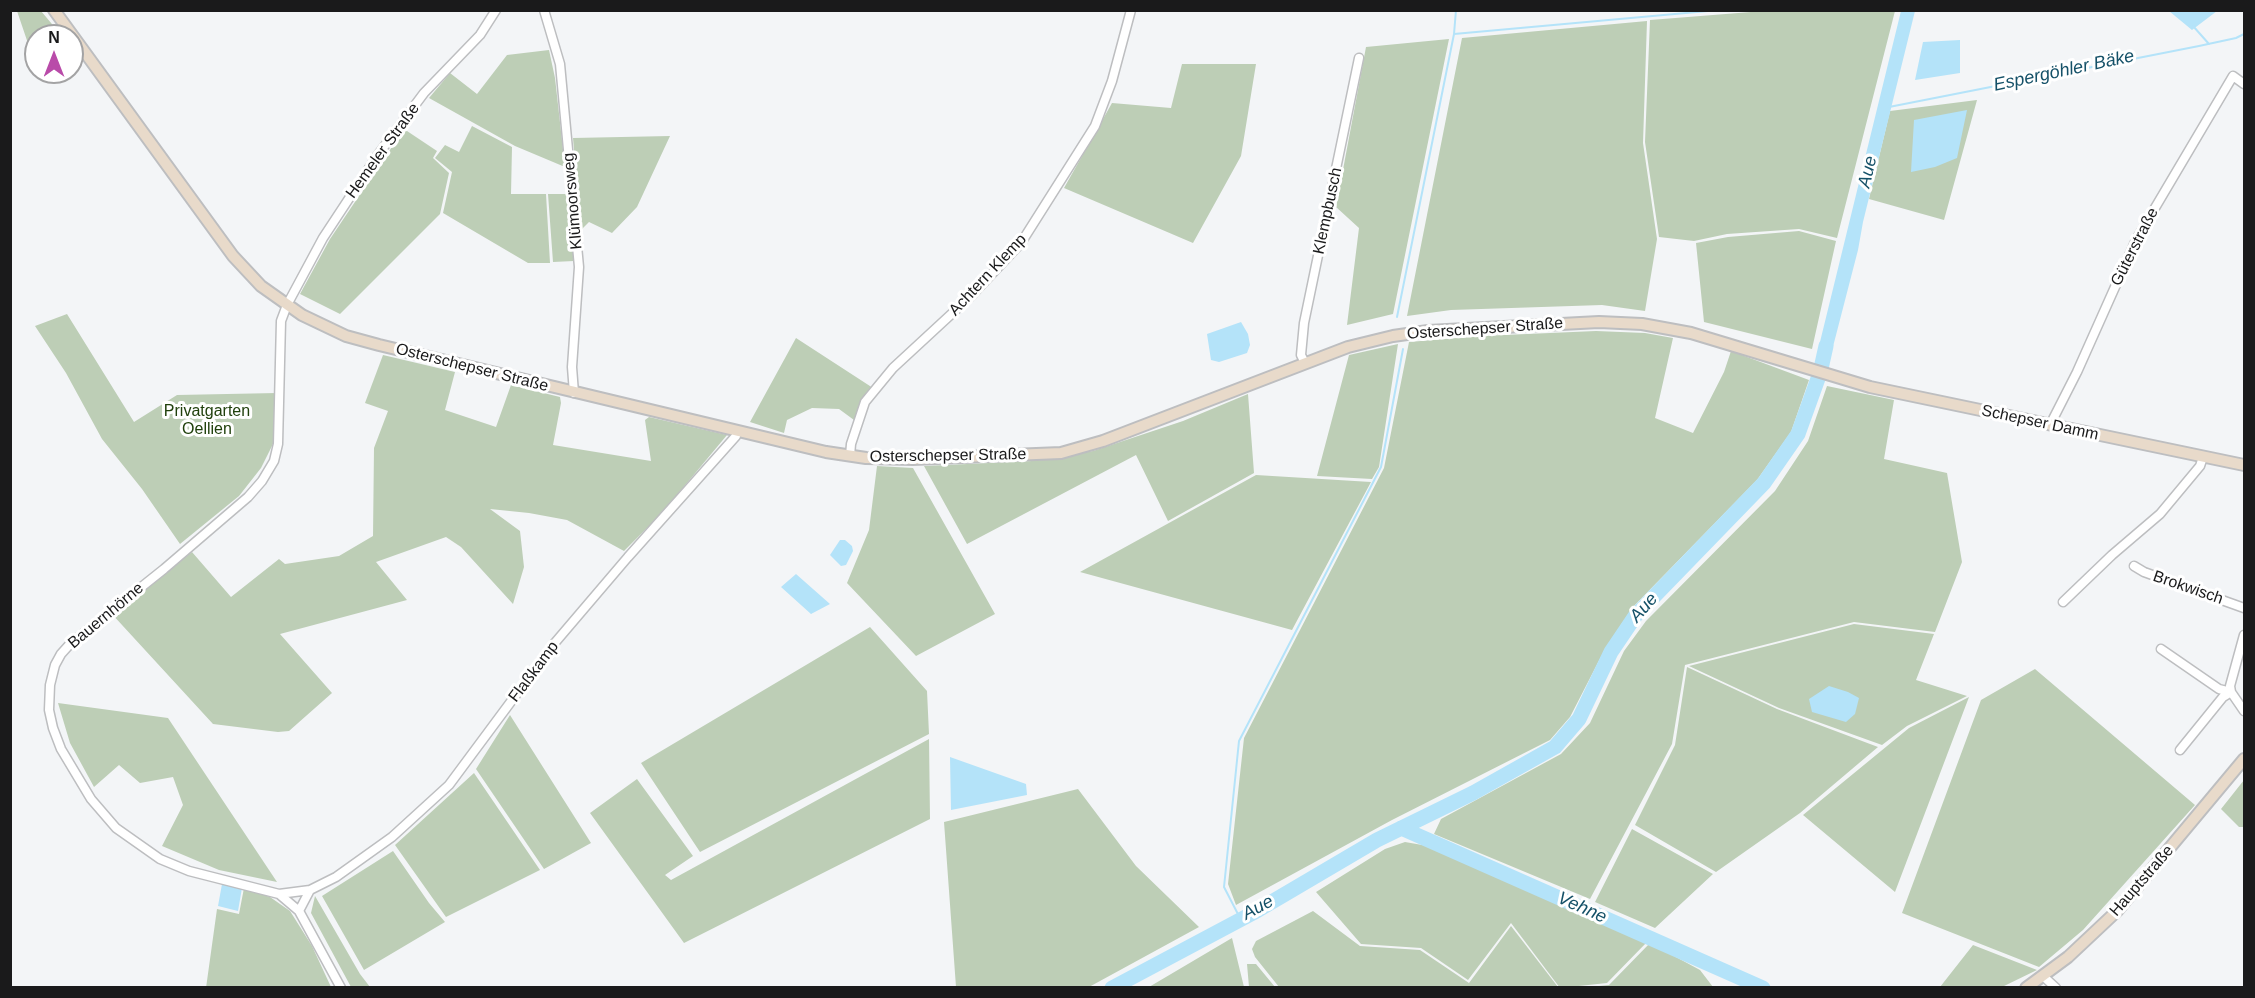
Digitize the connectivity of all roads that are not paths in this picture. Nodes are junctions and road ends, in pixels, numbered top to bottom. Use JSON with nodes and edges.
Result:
{"nodes":[{"id":1,"x":54,"y":10,"type":"edge"},
{"id":2,"x":496,"y":10,"type":"edge"},
{"id":3,"x":544,"y":10,"type":"edge"},
{"id":4,"x":1131,"y":10,"type":"edge"},
{"id":5,"x":1359,"y":58,"type":"dead end"},
{"id":6,"x":2244,"y":84,"type":"edge"},
{"id":7,"x":287,"y":305,"type":"junction"},
{"id":8,"x":1305,"y":363,"type":"junction"},
{"id":9,"x":1835,"y":377,"type":"joint"},
{"id":10,"x":574,"y":393,"type":"junction"},
{"id":11,"x":2050,"y":425,"type":"junction"},
{"id":12,"x":738,"y":431,"type":"junction"},
{"id":13,"x":850,"y":456,"type":"junction"},
{"id":14,"x":2203,"y":457,"type":"junction"},
{"id":15,"x":2244,"y":465,"type":"edge"},
{"id":16,"x":2133,"y":566,"type":"dead end"},
{"id":17,"x":2062,"y":602,"type":"dead end"},
{"id":18,"x":2244,"y":608,"type":"edge"},
{"id":19,"x":2244,"y":635,"type":"edge"},
{"id":20,"x":2161,"y":649,"type":"dead end"},
{"id":21,"x":2230,"y":692,"type":"junction"},
{"id":22,"x":2244,"y":711,"type":"edge"},
{"id":23,"x":2180,"y":750,"type":"dead end"},
{"id":24,"x":2244,"y":759,"type":"edge"},
{"id":25,"x":310,"y":890,"type":"junction"},
{"id":26,"x":279,"y":894,"type":"junction"},
{"id":27,"x":299,"y":911,"type":"junction"},
{"id":28,"x":2043,"y":976,"type":"junction"},
{"id":29,"x":341,"y":987,"type":"edge"},
{"id":30,"x":2026,"y":987,"type":"edge"},
{"id":31,"x":2056,"y":987,"type":"edge"}],
"edges":[{"from":1,"to":7,"type":"main road","name":"Osterschepser Straße"},
{"from":2,"to":7,"type":"street","name":"Hemeler Straße"},
{"from":3,"to":10,"type":"street","name":"Klümoorsweg"},
{"from":4,"to":13,"type":"street","name":"Achtern Klemp"},
{"from":5,"to":8,"type":"street","name":"Klempbusch"},
{"from":6,"to":11,"type":"street","name":"Güterstraße"},
{"from":7,"to":10,"type":"main road","name":"Osterschepser Straße"},
{"from":7,"to":26,"type":"street","name":"Bauernhörne"},
{"from":8,"to":9,"type":"main road","name":"Osterschepser Straße"},
{"from":8,"to":13,"type":"main road","name":"Osterschepser Straße"},
{"from":9,"to":11,"type":"main road","name":"Schepser Damm"},
{"from":10,"to":12,"type":"main road","name":"Osterschepser Straße"},
{"from":11,"to":14,"type":"main road","name":"Schepser Damm"},
{"from":12,"to":13,"type":"main road","name":"Osterschepser Straße"},
{"from":12,"to":25,"type":"street","name":"Flaßkamp"},
{"from":14,"to":15,"type":"main road","name":"Schepser Damm"},
{"from":14,"to":17,"type":"street"},
{"from":16,"to":18,"type":"street","name":"Brokwisch"},
{"from":19,"to":21,"type":"street"},
{"from":20,"to":21,"type":"street"},
{"from":21,"to":22,"type":"street"},
{"from":21,"to":23,"type":"street"},
{"from":24,"to":28,"type":"main road","name":"Hauptstraße"},
{"from":25,"to":26,"type":"street","name":"Flaßkamp"},
{"from":25,"to":27,"type":"street"},
{"from":26,"to":27,"type":"street","name":"Bauernhörne"},
{"from":27,"to":29,"type":"street"},
{"from":28,"to":30,"type":"main road","name":"Hauptstraße"},
{"from":28,"to":31,"type":"street"}]}
